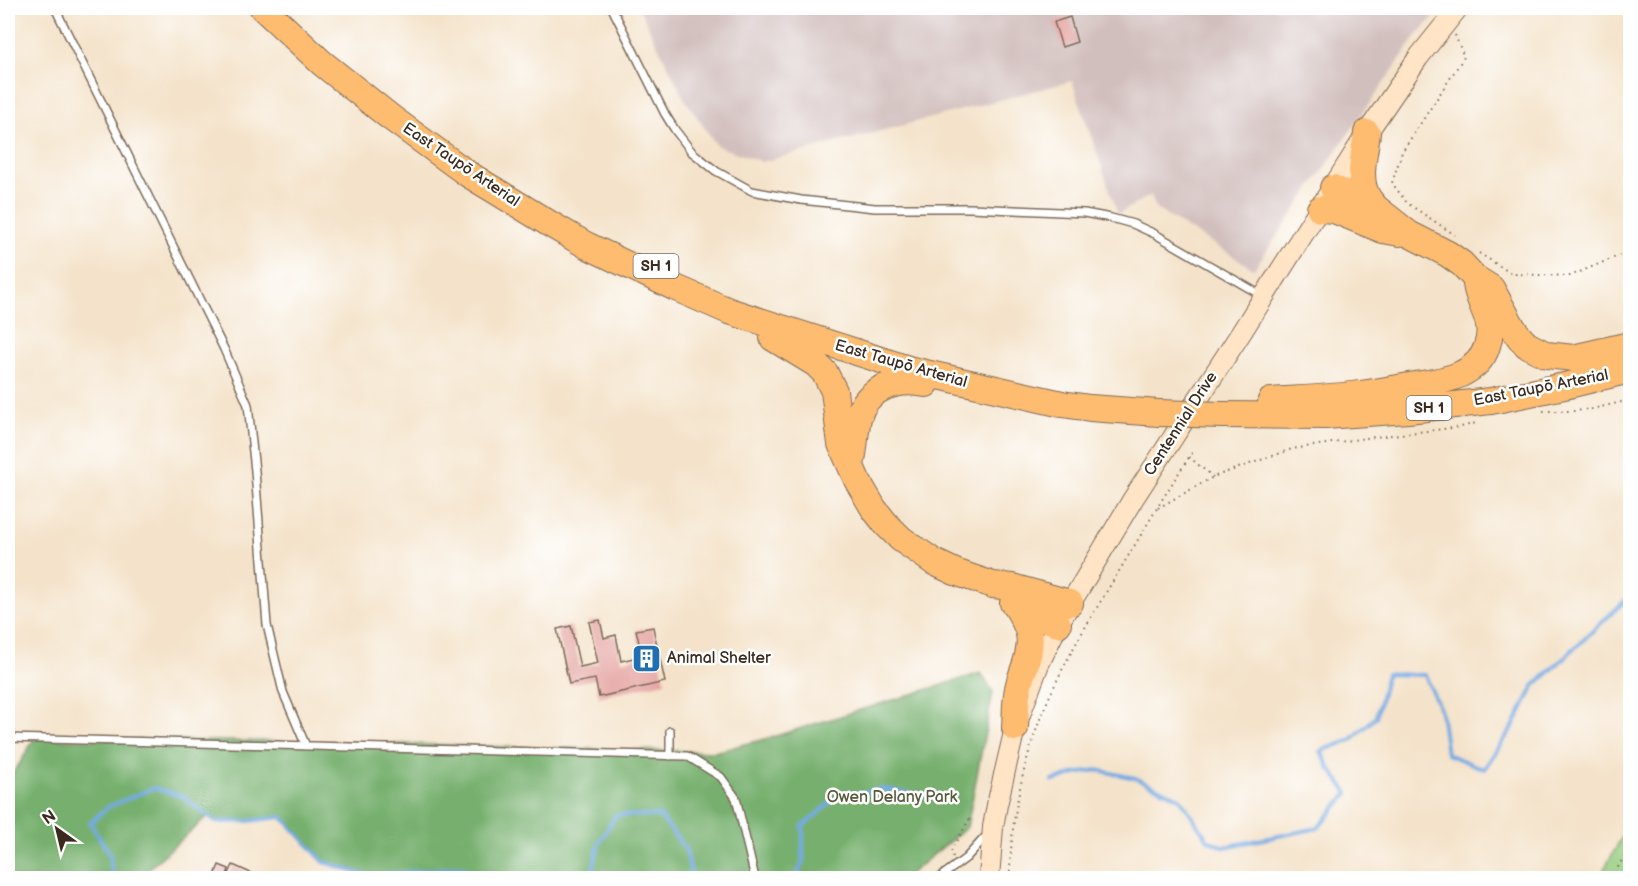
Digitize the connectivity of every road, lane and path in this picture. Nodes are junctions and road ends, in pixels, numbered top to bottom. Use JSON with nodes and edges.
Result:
{"nodes":[{"id":1,"x":55,"y":8,"type":"edge"},
{"id":2,"x":263,"y":8,"type":"edge"},
{"id":3,"x":280,"y":8,"type":"edge"},
{"id":4,"x":612,"y":8,"type":"edge"},
{"id":5,"x":1453,"y":13,"type":"edge"},
{"id":6,"x":1367,"y":133,"type":"junction"},
{"id":7,"x":1326,"y":199,"type":"junction"},
{"id":8,"x":1376,"y":208,"type":"junction"},
{"id":9,"x":1409,"y":234,"type":"junction"},
{"id":10,"x":1458,"y":237,"type":"dead end"},
{"id":11,"x":1475,"y":250,"type":"dead end"},
{"id":12,"x":1630,"y":251,"type":"edge"},
{"id":13,"x":1475,"y":278,"type":"junction"},
{"id":14,"x":1264,"y":296,"type":"junction"},
{"id":15,"x":729,"y":311,"type":"junction"},
{"id":16,"x":1630,"y":345,"type":"edge"},
{"id":17,"x":1630,"y":354,"type":"edge"},
{"id":18,"x":1630,"y":370,"type":"edge"},
{"id":19,"x":1630,"y":400,"type":"edge"},
{"id":20,"x":1062,"y":404,"type":"junction"},
{"id":21,"x":1163,"y":406,"type":"junction"},
{"id":22,"x":1235,"y":406,"type":"junction"},
{"id":23,"x":1541,"y":411,"type":"dead end"},
{"id":24,"x":1483,"y":420,"type":"dead end"},
{"id":25,"x":1194,"y":450,"type":"dead end"},
{"id":26,"x":1189,"y":457,"type":"junction"},
{"id":27,"x":851,"y":465,"type":"junction"},
{"id":28,"x":1213,"y":477,"type":"junction"},
{"id":29,"x":1158,"y":508,"type":"junction"},
{"id":30,"x":993,"y":585,"type":"junction"},
{"id":31,"x":1015,"y":604,"type":"junction"},
{"id":32,"x":1064,"y":614,"type":"junction"},
{"id":33,"x":1015,"y":728,"type":"junction"},
{"id":34,"x":670,"y":731,"type":"dead end"},
{"id":35,"x":8,"y":738,"type":"edge"},
{"id":36,"x":306,"y":746,"type":"junction"},
{"id":37,"x":670,"y":756,"type":"junction"},
{"id":38,"x":972,"y":815,"type":"dead end"},
{"id":39,"x":993,"y":827,"type":"junction"},
{"id":40,"x":1630,"y":846,"type":"edge"},
{"id":41,"x":956,"y":862,"type":"dead end"},
{"id":42,"x":754,"y":879,"type":"edge"},
{"id":43,"x":939,"y":879,"type":"edge"},
{"id":44,"x":989,"y":879,"type":"edge"},
{"id":45,"x":1010,"y":879,"type":"edge"},
{"id":46,"x":1612,"y":879,"type":"edge"}],
"edges":[{"from":1,"to":36,"type":"lane"},
{"from":2,"to":15,"type":"highway","name":"East Taupō Arterial","number":"SH 1"},
{"from":3,"to":21,"type":"highway","name":"East Taupō Arterial","number":"SH 1"},
{"from":4,"to":14,"type":"lane"},
{"from":5,"to":6,"type":"main road","name":"Centennial Drive"},
{"from":5,"to":10,"type":"path"},
{"from":6,"to":7,"type":"main road","name":"Centennial Drive"},
{"from":6,"to":8,"type":"highway"},
{"from":7,"to":8,"type":"highway"},
{"from":7,"to":9,"type":"highway"},
{"from":7,"to":14,"type":"main road","name":"Centennial Drive"},
{"from":8,"to":9,"type":"highway"},
{"from":9,"to":13,"type":"highway"},
{"from":11,"to":12,"type":"path"},
{"from":13,"to":16,"type":"highway"},
{"from":13,"to":22,"type":"highway"},
{"from":14,"to":32,"type":"main road","name":"Centennial Drive"},
{"from":15,"to":20,"type":"highway","name":"East Taupō Arterial","number":"SH 1"},
{"from":15,"to":27,"type":"highway"},
{"from":17,"to":22,"type":"highway","name":"East Taupō Arterial","number":"SH 1"},
{"from":18,"to":22,"type":"highway","name":"East Taupō Arterial","number":"SH 1"},
{"from":19,"to":23,"type":"path"},
{"from":20,"to":21,"type":"highway","name":"East Taupō Arterial","number":"SH 1"},
{"from":20,"to":27,"type":"highway"},
{"from":21,"to":22,"type":"highway","name":"East Taupō Arterial","number":"SH 1"},
{"from":24,"to":28,"type":"path"},
{"from":25,"to":26,"type":"path"},
{"from":26,"to":28,"type":"path"},
{"from":26,"to":29,"type":"path"},
{"from":27,"to":30,"type":"highway"},
{"from":28,"to":29,"type":"path"},
{"from":29,"to":45,"type":"path"},
{"from":30,"to":31,"type":"highway"},
{"from":30,"to":32,"type":"highway"},
{"from":31,"to":32,"type":"highway"},
{"from":31,"to":33,"type":"highway"},
{"from":32,"to":33,"type":"main road","name":"Centennial Drive"},
{"from":33,"to":39,"type":"main road","name":"Centennial Drive"},
{"from":34,"to":37,"type":"lane"},
{"from":35,"to":36,"type":"lane"},
{"from":36,"to":37,"type":"lane"},
{"from":37,"to":42,"type":"lane"},
{"from":38,"to":41,"type":"path"},
{"from":39,"to":43,"type":"lane"},
{"from":39,"to":44,"type":"main road","name":"Centennial Drive"},
{"from":40,"to":46,"type":"path"}]}
